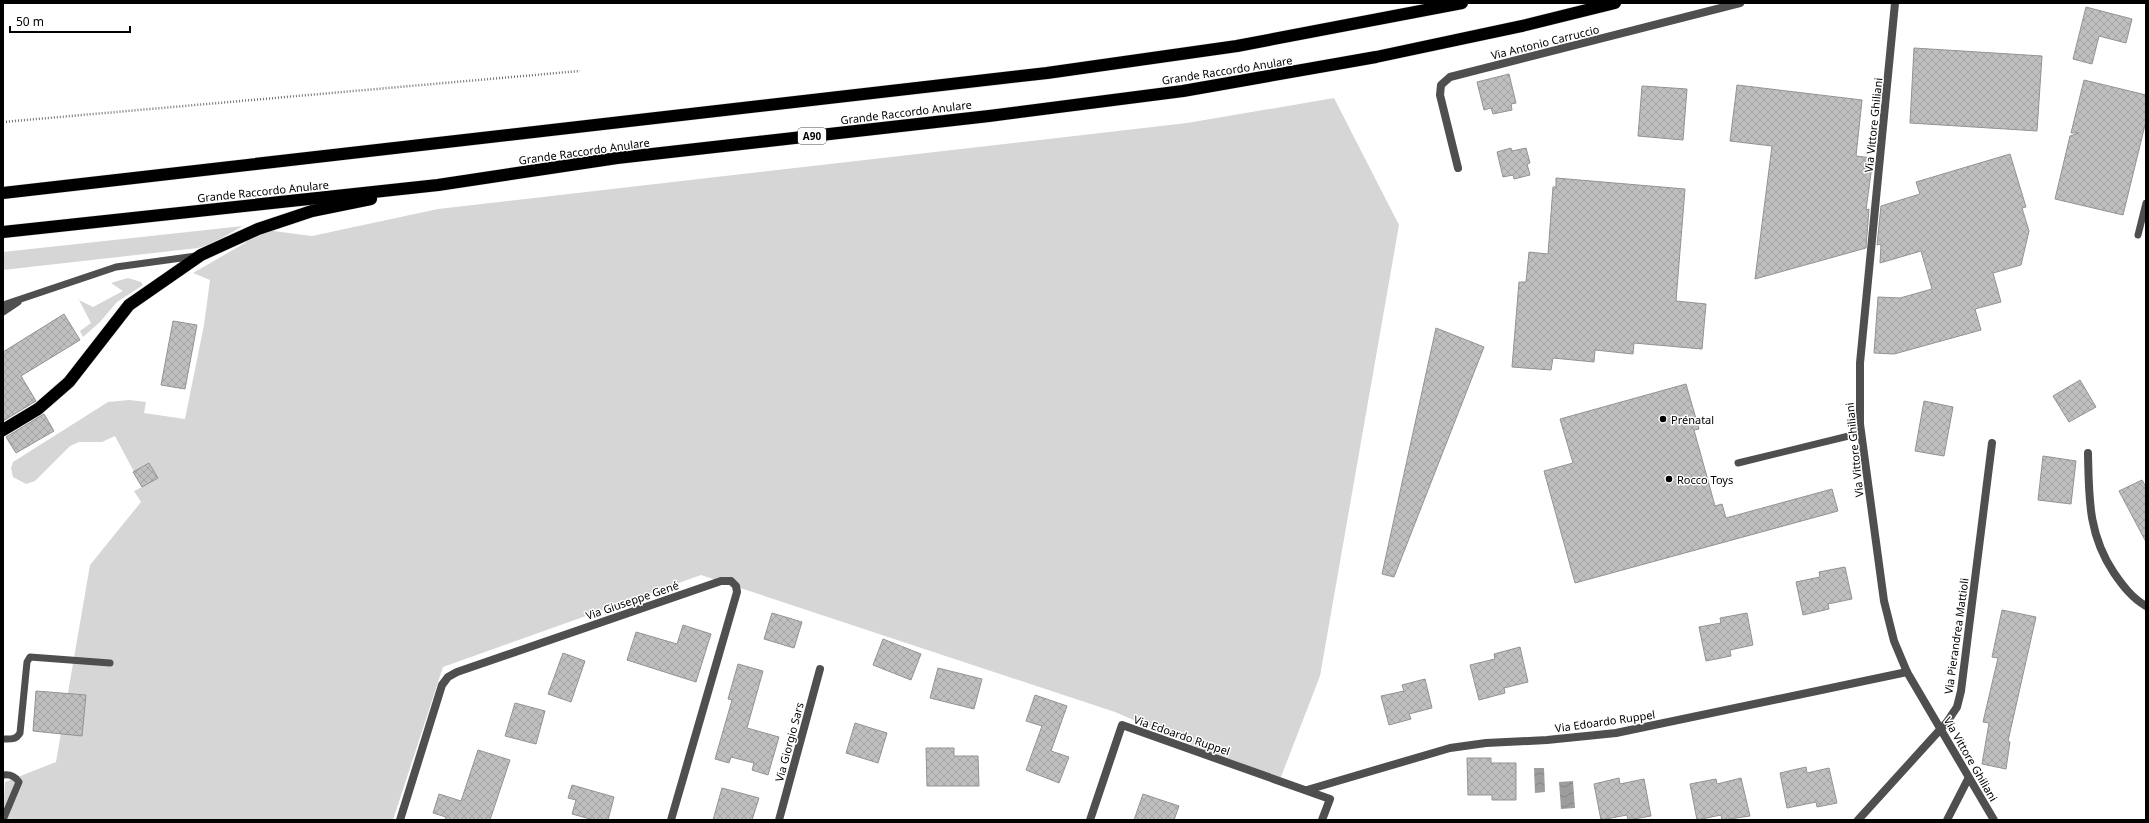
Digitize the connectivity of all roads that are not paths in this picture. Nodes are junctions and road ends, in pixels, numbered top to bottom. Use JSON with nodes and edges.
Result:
{"nodes":[{"id":1,"x":1462,"y":3,"type":"edge"},
{"id":2,"x":1615,"y":3,"type":"edge"},
{"id":3,"x":1740,"y":3,"type":"edge"},
{"id":4,"x":1895,"y":3,"type":"edge"},
{"id":5,"x":1458,"y":168,"type":"dead end"},
{"id":6,"x":438,"y":185,"type":"junction"},
{"id":7,"x":3,"y":193,"type":"edge"},
{"id":8,"x":2146,"y":203,"type":"edge"},
{"id":9,"x":3,"y":232,"type":"edge"},
{"id":10,"x":2138,"y":235,"type":"dead end"},
{"id":11,"x":201,"y":255,"type":"junction"},
{"id":12,"x":24,"y":297,"type":"junction"},
{"id":13,"x":3,"y":304,"type":"edge"},
{"id":14,"x":3,"y":312,"type":"edge"},
{"id":15,"x":3,"y":430,"type":"edge"},
{"id":16,"x":1861,"y":433,"type":"junction"},
{"id":17,"x":1992,"y":443,"type":"dead end"},
{"id":18,"x":2088,"y":453,"type":"dead end"},
{"id":19,"x":1738,"y":464,"type":"dead end"},
{"id":20,"x":2146,"y":606,"type":"edge"},
{"id":21,"x":110,"y":663,"type":"dead end"},
{"id":22,"x":820,"y":669,"type":"dead end"},
{"id":23,"x":1907,"y":672,"type":"junction"},
{"id":24,"x":1940,"y":729,"type":"junction"},
{"id":25,"x":3,"y":739,"type":"edge"},
{"id":26,"x":3,"y":775,"type":"edge"},
{"id":27,"x":1968,"y":779,"type":"junction"},
{"id":28,"x":1307,"y":790,"type":"junction"},
{"id":29,"x":3,"y":820,"type":"edge"},
{"id":30,"x":400,"y":820,"type":"edge"},
{"id":31,"x":671,"y":820,"type":"edge"},
{"id":32,"x":779,"y":820,"type":"edge"},
{"id":33,"x":1090,"y":820,"type":"edge"},
{"id":34,"x":1322,"y":820,"type":"edge"},
{"id":35,"x":1858,"y":820,"type":"edge"},
{"id":36,"x":1946,"y":820,"type":"edge"},
{"id":37,"x":1994,"y":820,"type":"edge"}],
"edges":[{"from":1,"to":7,"type":"highway","name":"Grande Raccordo Anulare"},
{"from":2,"to":6,"type":"highway","name":"Grande Raccordo Anulare","number":"A90"},
{"from":3,"to":5,"type":"street","name":"Via Antonio Carruccio"},
{"from":4,"to":16,"type":"street","name":"Via Vittore Ghiliani"},
{"from":6,"to":9,"type":"highway","name":"Grande Raccordo Anulare","number":"A90"},
{"from":6,"to":11,"type":"highway"},
{"from":8,"to":10,"type":"lane"},
{"from":11,"to":12,"type":"lane"},
{"from":11,"to":15,"type":"highway"},
{"from":12,"to":13,"type":"lane"},
{"from":12,"to":14,"type":"lane"},
{"from":16,"to":19,"type":"lane"},
{"from":16,"to":23,"type":"street","name":"Via Vittore Ghiliani"},
{"from":17,"to":24,"type":"street","name":"Via Pierandrea Mattioli"},
{"from":18,"to":20,"type":"street"},
{"from":21,"to":25,"type":"lane"},
{"from":22,"to":32,"type":"street","name":"Via Giorgio Sars"},
{"from":23,"to":24,"type":"street","name":"Via Vittore Ghiliani"},
{"from":23,"to":28,"type":"street","name":"Via Edoardo Ruppel"},
{"from":24,"to":27,"type":"street","name":"Via Vittore Ghiliani"},
{"from":24,"to":35,"type":"street","name":"Via Pierandrea Mattioli"},
{"from":26,"to":29,"type":"lane"},
{"from":27,"to":36,"type":"street"},
{"from":27,"to":37,"type":"street","name":"Via Vittore Ghiliani"},
{"from":28,"to":33,"type":"street","name":"Via Edoardo Ruppel"},
{"from":28,"to":34,"type":"street","name":"Via Edoardo Ruppel"},
{"from":30,"to":31,"type":"street","name":"Via Giuseppe Gené"}]}
